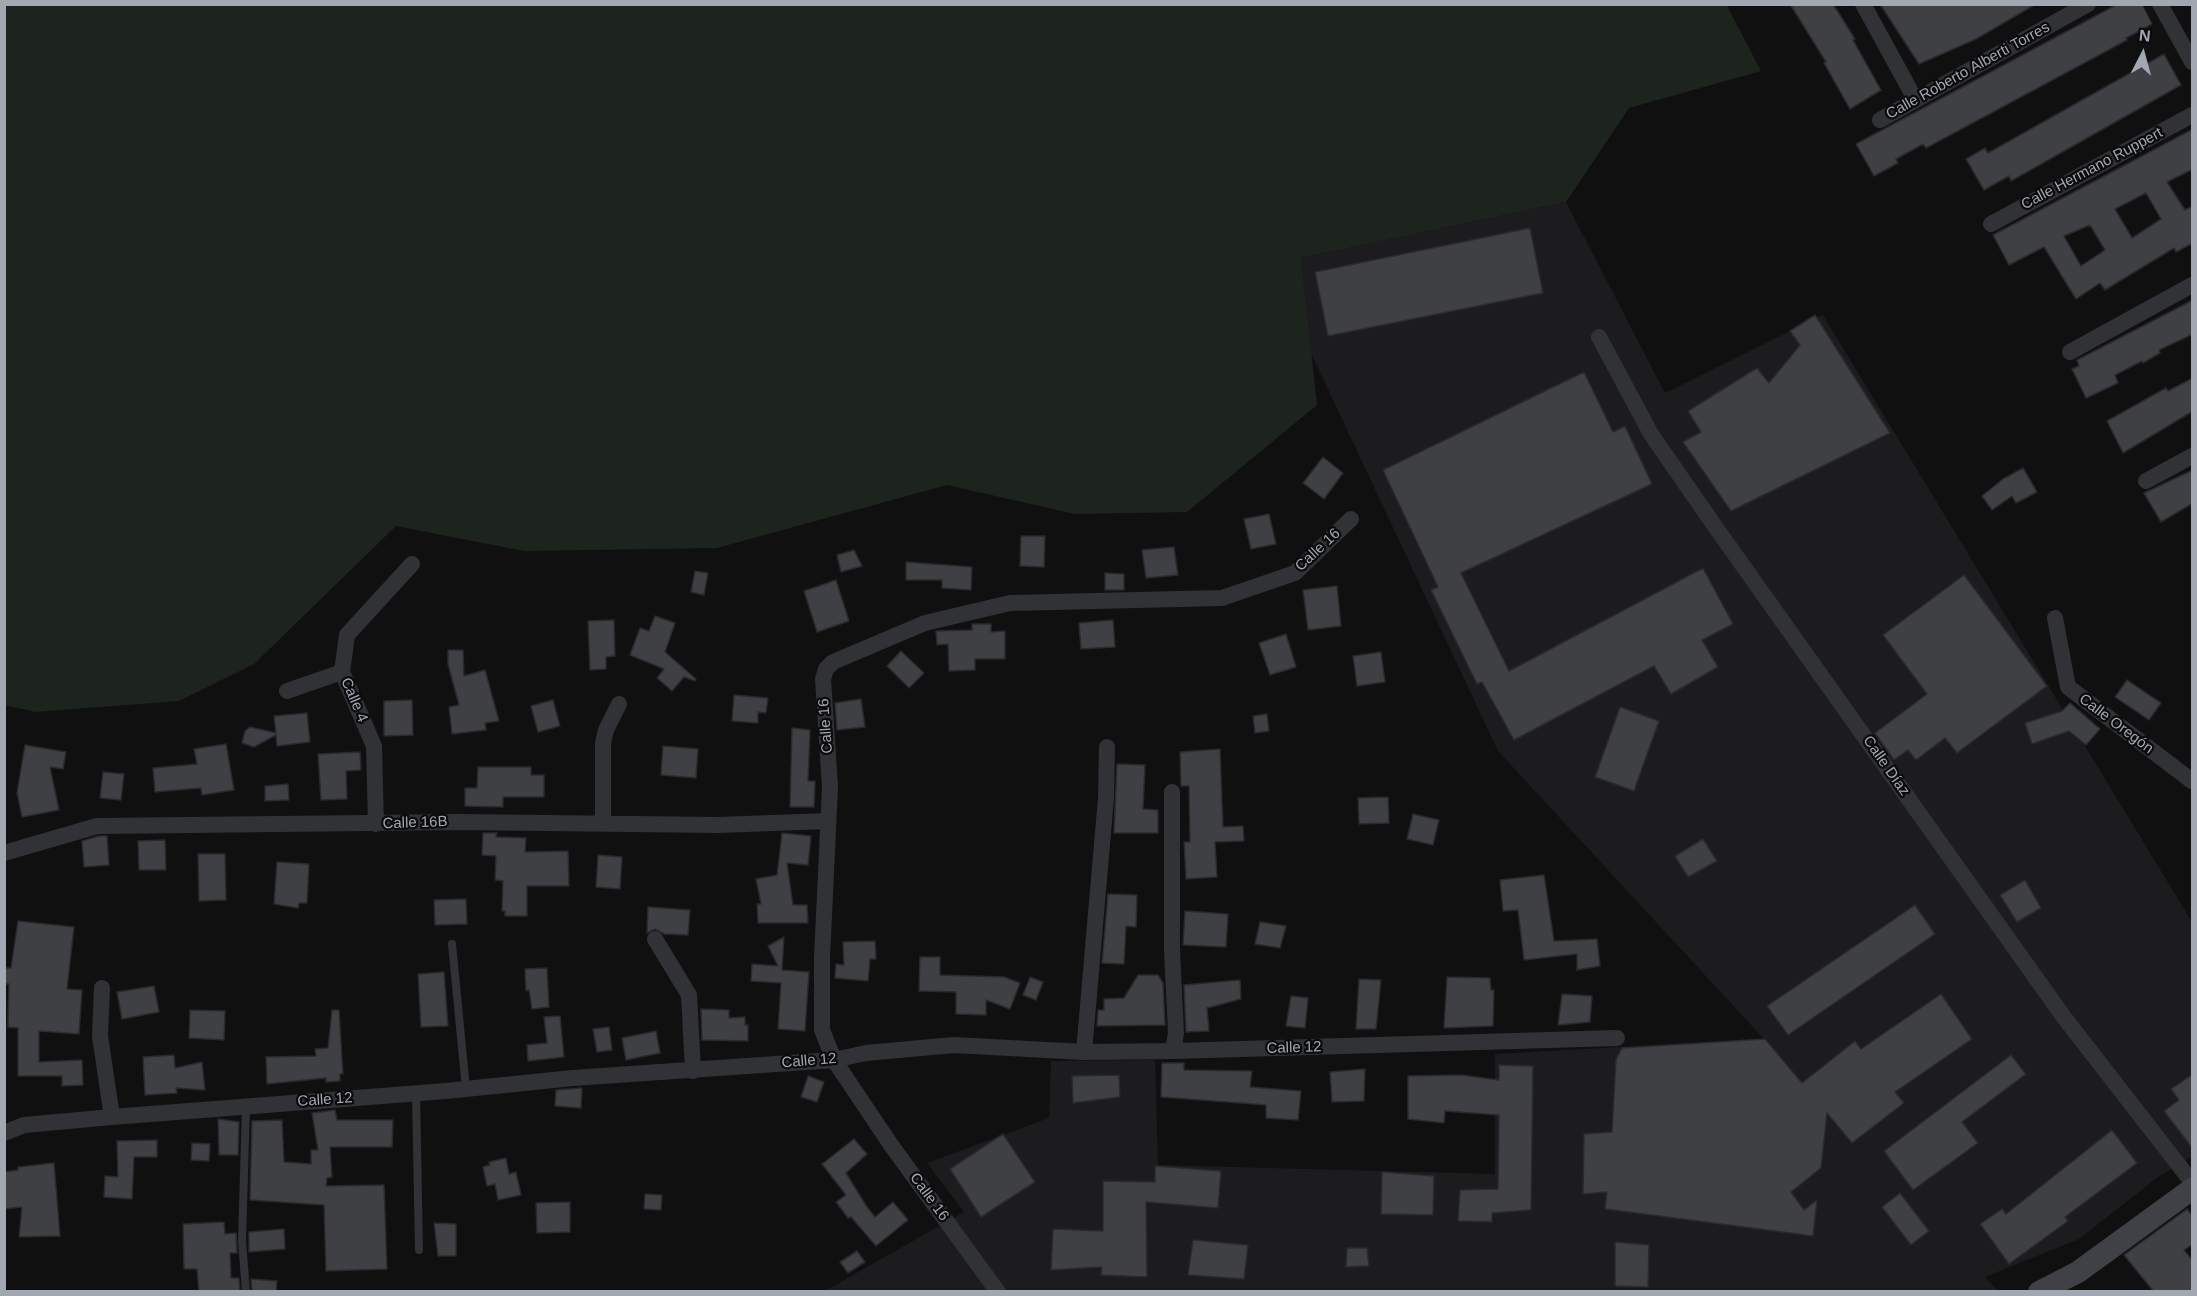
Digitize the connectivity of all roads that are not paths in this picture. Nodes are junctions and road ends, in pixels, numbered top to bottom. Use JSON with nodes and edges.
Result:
{"nodes":[{"id":1,"x":1863,"y":4,"type":"edge"},
{"id":2,"x":2088,"y":4,"type":"edge"},
{"id":3,"x":2160,"y":4,"type":"edge"},
{"id":4,"x":2193,"y":62,"type":"edge"},
{"id":5,"x":1915,"y":99,"type":"junction"},
{"id":6,"x":2193,"y":115,"type":"edge"},
{"id":7,"x":1880,"y":120,"type":"dead end"},
{"id":8,"x":1991,"y":224,"type":"dead end"},
{"id":9,"x":2193,"y":285,"type":"edge"},
{"id":10,"x":1599,"y":337,"type":"dead end"},
{"id":11,"x":2070,"y":352,"type":"dead end"},
{"id":12,"x":2193,"y":456,"type":"edge"},
{"id":13,"x":2146,"y":482,"type":"dead end"},
{"id":14,"x":1351,"y":519,"type":"dead end"},
{"id":15,"x":412,"y":564,"type":"dead end"},
{"id":16,"x":2055,"y":618,"type":"dead end"},
{"id":17,"x":342,"y":672,"type":"junction"},
{"id":18,"x":287,"y":691,"type":"dead end"},
{"id":19,"x":619,"y":704,"type":"dead end"},
{"id":20,"x":1107,"y":747,"type":"dead end"},
{"id":21,"x":2193,"y":781,"type":"edge"},
{"id":22,"x":1172,"y":792,"type":"dead end"},
{"id":23,"x":828,"y":821,"type":"junction"},
{"id":24,"x":603,"y":822,"type":"junction"},
{"id":25,"x":376,"y":824,"type":"junction"},
{"id":26,"x":4,"y":853,"type":"edge"},
{"id":27,"x":655,"y":939,"type":"dead end"},
{"id":28,"x":452,"y":944,"type":"dead end"},
{"id":29,"x":102,"y":988,"type":"dead end"},
{"id":30,"x":1617,"y":1038,"type":"dead end"},
{"id":31,"x":1173,"y":1051,"type":"junction"},
{"id":32,"x":1084,"y":1052,"type":"junction"},
{"id":33,"x":834,"y":1060,"type":"junction"},
{"id":34,"x":693,"y":1071,"type":"junction"},
{"id":35,"x":466,"y":1089,"type":"junction"},
{"id":36,"x":416,"y":1094,"type":"junction"},
{"id":37,"x":246,"y":1107,"type":"junction"},
{"id":38,"x":112,"y":1117,"type":"junction"},
{"id":39,"x":4,"y":1133,"type":"edge"},
{"id":40,"x":2193,"y":1182,"type":"edge"},
{"id":41,"x":2193,"y":1189,"type":"edge"},
{"id":42,"x":419,"y":1250,"type":"dead end"},
{"id":43,"x":246,"y":1292,"type":"edge"},
{"id":44,"x":998,"y":1292,"type":"edge"},
{"id":45,"x":2038,"y":1292,"type":"edge"}],
"edges":[{"from":1,"to":5,"type":"street"},
{"from":2,"to":5,"type":"street","name":"Calle Roberto Alberti Torres"},
{"from":3,"to":4,"type":"street"},
{"from":5,"to":7,"type":"street","name":"Calle Roberto Alberti Torres"},
{"from":6,"to":8,"type":"street","name":"Calle Hermano Ruppert"},
{"from":9,"to":11,"type":"street"},
{"from":10,"to":40,"type":"street","name":"Calle Díaz"},
{"from":12,"to":13,"type":"street"},
{"from":14,"to":23,"type":"street","name":"Calle 16"},
{"from":15,"to":17,"type":"street","name":"Calle 4"},
{"from":16,"to":21,"type":"street","name":"Calle Oregón"},
{"from":17,"to":18,"type":"street"},
{"from":17,"to":25,"type":"street","name":"Calle 4"},
{"from":19,"to":24,"type":"street"},
{"from":20,"to":32,"type":"street"},
{"from":22,"to":31,"type":"street"},
{"from":23,"to":24,"type":"street","name":"Calle 16B"},
{"from":23,"to":33,"type":"street","name":"Calle 16"},
{"from":24,"to":25,"type":"street","name":"Calle 16B"},
{"from":25,"to":26,"type":"street","name":"Calle 16B"},
{"from":27,"to":34,"type":"street"},
{"from":28,"to":35,"type":"lane"},
{"from":29,"to":38,"type":"street"},
{"from":30,"to":31,"type":"street","name":"Calle 12"},
{"from":31,"to":32,"type":"street","name":"Calle 12"},
{"from":32,"to":33,"type":"street","name":"Calle 12"},
{"from":33,"to":34,"type":"street","name":"Calle 12"},
{"from":33,"to":44,"type":"street","name":"Calle 16"},
{"from":34,"to":35,"type":"street","name":"Calle 12"},
{"from":35,"to":36,"type":"street","name":"Calle 12"},
{"from":36,"to":37,"type":"street","name":"Calle 12"},
{"from":36,"to":42,"type":"lane"},
{"from":37,"to":38,"type":"street","name":"Calle 12"},
{"from":37,"to":43,"type":"lane"},
{"from":38,"to":39,"type":"street","name":"Calle 12"},
{"from":41,"to":45,"type":"street"}]}
